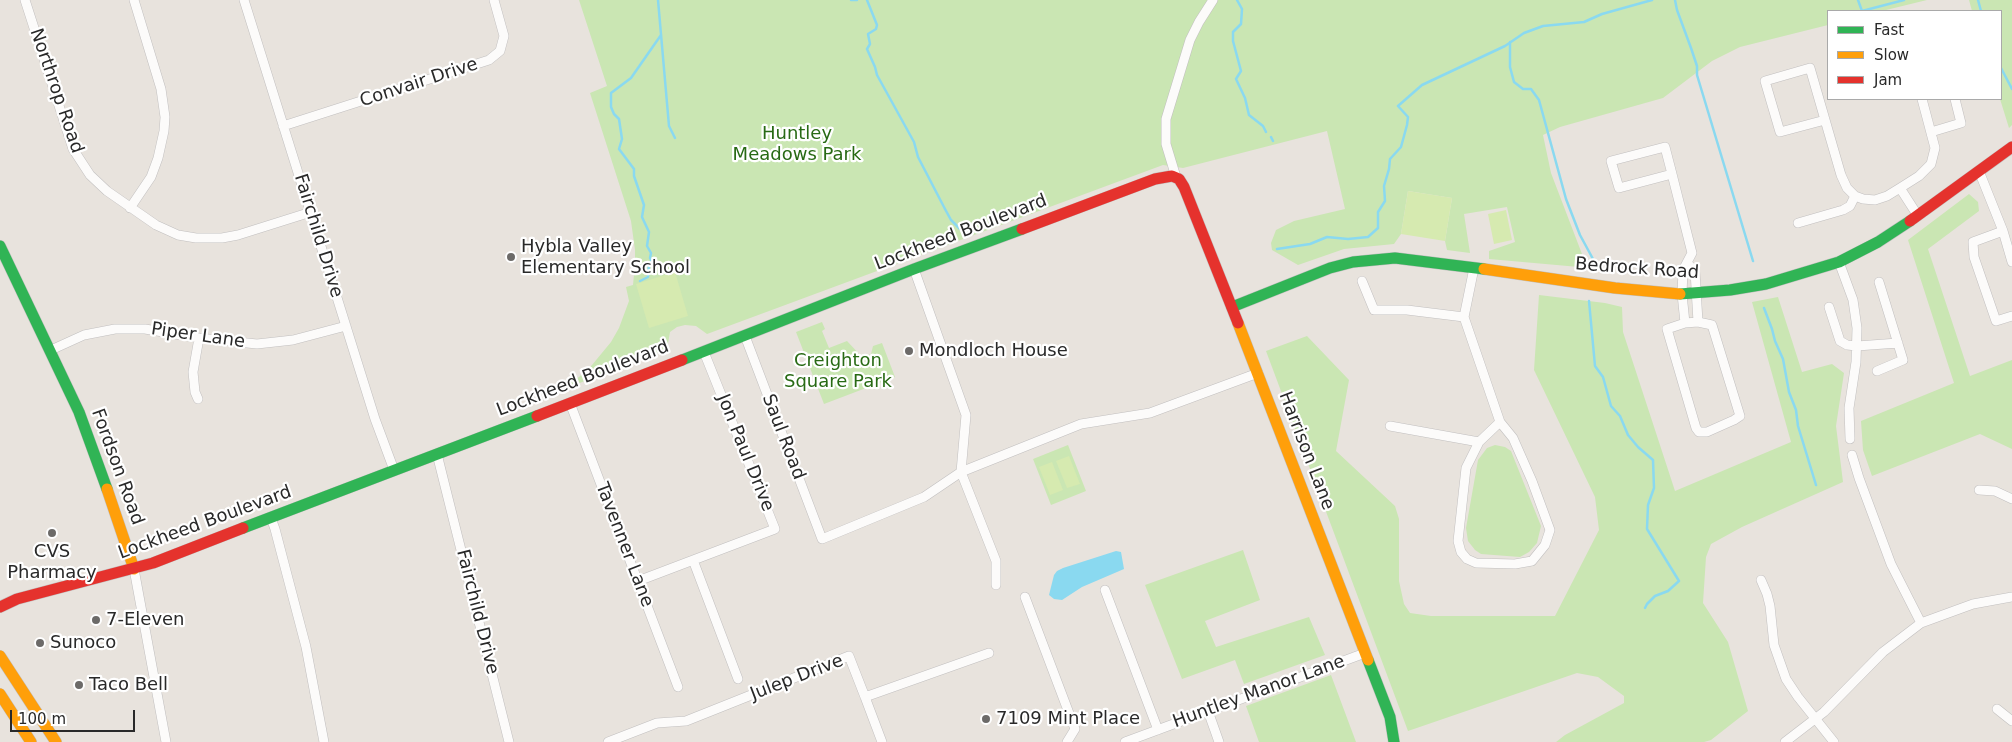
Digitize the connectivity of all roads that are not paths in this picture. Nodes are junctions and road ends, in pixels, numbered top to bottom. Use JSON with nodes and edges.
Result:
{"nodes":[{"id":1,"x":25,"y":0,"type":"edge"},
{"id":2,"x":134,"y":0,"type":"edge"},
{"id":3,"x":244,"y":0,"type":"edge"},
{"id":4,"x":494,"y":0,"type":"edge"},
{"id":5,"x":1213,"y":0,"type":"edge"},
{"id":6,"x":1922,"y":100,"type":"edge"},
{"id":7,"x":1955,"y":100,"type":"edge"},
{"id":8,"x":1825,"y":120,"type":"junction"},
{"id":9,"x":284,"y":126,"type":"junction"},
{"id":10,"x":1931,"y":132,"type":"junction"},
{"id":11,"x":2012,"y":147,"type":"edge"},
{"id":12,"x":1979,"y":171,"type":"junction"},
{"id":13,"x":1672,"y":174,"type":"junction"},
{"id":14,"x":1176,"y":177,"type":"junction"},
{"id":15,"x":1900,"y":188,"type":"junction"},
{"id":16,"x":1855,"y":196,"type":"junction"},
{"id":17,"x":130,"y":208,"type":"junction"},
{"id":18,"x":311,"y":212,"type":"junction"},
{"id":19,"x":1918,"y":216,"type":"junction"},
{"id":20,"x":1798,"y":223,"type":"dead end"},
{"id":21,"x":2002,"y":231,"type":"junction"},
{"id":22,"x":0,"y":246,"type":"edge"},
{"id":23,"x":1839,"y":262,"type":"junction"},
{"id":24,"x":2012,"y":262,"type":"edge"},
{"id":25,"x":1688,"y":264,"type":"junction"},
{"id":26,"x":1474,"y":268,"type":"junction"},
{"id":27,"x":914,"y":269,"type":"junction"},
{"id":28,"x":1362,"y":281,"type":"dead end"},
{"id":29,"x":1878,"y":282,"type":"dead end"},
{"id":30,"x":1696,"y":293,"type":"junction"},
{"id":31,"x":1682,"y":294,"type":"junction"},
{"id":32,"x":1232,"y":307,"type":"junction"},
{"id":33,"x":1829,"y":307,"type":"dead end"},
{"id":34,"x":2012,"y":316,"type":"edge"},
{"id":35,"x":1464,"y":317,"type":"junction"},
{"id":36,"x":1698,"y":322,"type":"junction"},
{"id":37,"x":1685,"y":323,"type":"junction"},
{"id":38,"x":346,"y":326,"type":"junction"},
{"id":39,"x":745,"y":336,"type":"junction"},
{"id":40,"x":199,"y":338,"type":"junction"},
{"id":41,"x":1898,"y":343,"type":"junction"},
{"id":42,"x":1858,"y":346,"type":"junction"},
{"id":43,"x":51,"y":350,"type":"junction"},
{"id":44,"x":704,"y":352,"type":"junction"},
{"id":45,"x":1877,"y":371,"type":"dead end"},
{"id":46,"x":1258,"y":373,"type":"junction"},
{"id":47,"x":198,"y":399,"type":"dead end"},
{"id":48,"x":570,"y":402,"type":"junction"},
{"id":49,"x":1500,"y":422,"type":"junction"},
{"id":50,"x":1390,"y":426,"type":"dead end"},
{"id":51,"x":1850,"y":439,"type":"dead end"},
{"id":52,"x":1479,"y":442,"type":"junction"},
{"id":53,"x":437,"y":454,"type":"junction"},
{"id":54,"x":1852,"y":455,"type":"dead end"},
{"id":55,"x":394,"y":470,"type":"junction"},
{"id":56,"x":961,"y":472,"type":"junction"},
{"id":57,"x":1979,"y":490,"type":"dead end"},
{"id":58,"x":2012,"y":499,"type":"edge"},
{"id":59,"x":271,"y":518,"type":"junction"},
{"id":60,"x":693,"y":560,"type":"junction"},
{"id":61,"x":134,"y":569,"type":"junction"},
{"id":62,"x":1761,"y":580,"type":"dead end"},
{"id":63,"x":638,"y":581,"type":"junction"},
{"id":64,"x":996,"y":585,"type":"dead end"},
{"id":65,"x":1106,"y":590,"type":"dead end"},
{"id":66,"x":1025,"y":596,"type":"dead end"},
{"id":67,"x":2012,"y":597,"type":"edge"},
{"id":68,"x":0,"y":607,"type":"edge"},
{"id":69,"x":1921,"y":623,"type":"junction"},
{"id":70,"x":1365,"y":652,"type":"junction"},
{"id":71,"x":988,"y":653,"type":"dead end"},
{"id":72,"x":0,"y":656,"type":"edge"},
{"id":73,"x":738,"y":679,"type":"dead end"},
{"id":74,"x":678,"y":687,"type":"dead end"},
{"id":75,"x":0,"y":694,"type":"edge"},
{"id":76,"x":865,"y":697,"type":"junction"},
{"id":77,"x":1998,"y":709,"type":"dead end"},
{"id":78,"x":1208,"y":711,"type":"junction"},
{"id":79,"x":1816,"y":719,"type":"junction"},
{"id":80,"x":2012,"y":721,"type":"edge"},
{"id":81,"x":1158,"y":730,"type":"junction"},
{"id":82,"x":31,"y":742,"type":"edge"},
{"id":83,"x":56,"y":742,"type":"edge"},
{"id":84,"x":166,"y":742,"type":"edge"},
{"id":85,"x":324,"y":742,"type":"edge"},
{"id":86,"x":509,"y":742,"type":"edge"},
{"id":87,"x":608,"y":742,"type":"edge"},
{"id":88,"x":882,"y":742,"type":"edge"},
{"id":89,"x":1067,"y":742,"type":"edge"},
{"id":90,"x":1125,"y":742,"type":"edge"},
{"id":91,"x":1219,"y":742,"type":"edge"},
{"id":92,"x":1394,"y":742,"type":"edge"},
{"id":93,"x":1785,"y":742,"type":"edge"},
{"id":94,"x":1834,"y":742,"type":"edge"}],
"edges":[{"from":1,"to":17,"type":"street","name":"Northrop Road"},
{"from":2,"to":17,"type":"street"},
{"from":3,"to":9,"type":"street","name":"Fairchild Drive"},
{"from":4,"to":9,"type":"street","name":"Convair Drive"},
{"from":5,"to":14,"type":"street"},
{"from":6,"to":10,"type":"street"},
{"from":7,"to":10,"type":"street"},
{"from":8,"to":8,"type":"street"},
{"from":8,"to":16,"type":"street"},
{"from":9,"to":18,"type":"street","name":"Fairchild Drive"},
{"from":10,"to":15,"type":"street"},
{"from":11,"to":12,"type":"main road","name":"Bedrock Road"},
{"from":12,"to":19,"type":"main road","name":"Bedrock Road"},
{"from":12,"to":21,"type":"street"},
{"from":13,"to":13,"type":"street"},
{"from":13,"to":25,"type":"street"},
{"from":14,"to":27,"type":"main road","name":"Lockheed Boulevard"},
{"from":14,"to":32,"type":"main road","name":"Harrison Lane"},
{"from":15,"to":16,"type":"street"},
{"from":15,"to":19,"type":"street"},
{"from":16,"to":20,"type":"street"},
{"from":17,"to":18,"type":"street","name":"Northrop Road"},
{"from":18,"to":38,"type":"street","name":"Fairchild Drive"},
{"from":19,"to":23,"type":"main road","name":"Bedrock Road"},
{"from":21,"to":24,"type":"street"},
{"from":21,"to":34,"type":"street"},
{"from":22,"to":43,"type":"main road","name":"Fordson Road"},
{"from":23,"to":30,"type":"main road","name":"Bedrock Road"},
{"from":23,"to":42,"type":"street"},
{"from":25,"to":30,"type":"street"},
{"from":25,"to":31,"type":"street"},
{"from":26,"to":31,"type":"main road","name":"Bedrock Road"},
{"from":26,"to":32,"type":"main road","name":"Bedrock Road"},
{"from":26,"to":35,"type":"street"},
{"from":27,"to":39,"type":"main road","name":"Lockheed Boulevard"},
{"from":27,"to":56,"type":"street"},
{"from":28,"to":35,"type":"street"},
{"from":29,"to":41,"type":"street"},
{"from":30,"to":31,"type":"main road","name":"Bedrock Road"},
{"from":30,"to":36,"type":"street"},
{"from":31,"to":37,"type":"street"},
{"from":32,"to":46,"type":"main road","name":"Harrison Lane"},
{"from":33,"to":42,"type":"street"},
{"from":35,"to":49,"type":"street"},
{"from":36,"to":37,"type":"street"},
{"from":36,"to":37,"type":"street"},
{"from":38,"to":40,"type":"street","name":"Piper Lane"},
{"from":38,"to":55,"type":"street","name":"Fairchild Drive"},
{"from":39,"to":44,"type":"main road","name":"Lockheed Boulevard"},
{"from":39,"to":56,"type":"street","name":"Saul Road"},
{"from":40,"to":43,"type":"street","name":"Piper Lane"},
{"from":40,"to":47,"type":"street"},
{"from":41,"to":42,"type":"street"},
{"from":41,"to":45,"type":"street"},
{"from":42,"to":51,"type":"street"},
{"from":43,"to":61,"type":"main road","name":"Fordson Road"},
{"from":44,"to":48,"type":"main road","name":"Lockheed Boulevard"},
{"from":44,"to":60,"type":"street","name":"Jon Paul Drive"},
{"from":46,"to":56,"type":"street"},
{"from":46,"to":70,"type":"main road","name":"Harrison Lane"},
{"from":48,"to":53,"type":"main road","name":"Lockheed Boulevard"},
{"from":48,"to":63,"type":"street","name":"Tavenner Lane"},
{"from":49,"to":52,"type":"street"},
{"from":49,"to":52,"type":"street"},
{"from":50,"to":52,"type":"street"},
{"from":53,"to":55,"type":"main road","name":"Lockheed Boulevard"},
{"from":53,"to":86,"type":"street","name":"Fairchild Drive"},
{"from":54,"to":69,"type":"street"},
{"from":55,"to":59,"type":"main road","name":"Lockheed Boulevard"},
{"from":56,"to":64,"type":"street"},
{"from":57,"to":58,"type":"street"},
{"from":59,"to":61,"type":"main road","name":"Lockheed Boulevard"},
{"from":59,"to":85,"type":"street"},
{"from":60,"to":63,"type":"street","name":"Jon Paul Drive"},
{"from":60,"to":73,"type":"street"},
{"from":61,"to":68,"type":"main road","name":"Lockheed Boulevard"},
{"from":61,"to":84,"type":"street","name":"Fordson Road"},
{"from":62,"to":79,"type":"street"},
{"from":63,"to":74,"type":"street","name":"Tavenner Lane"},
{"from":65,"to":81,"type":"street"},
{"from":66,"to":89,"type":"street"},
{"from":67,"to":69,"type":"street"},
{"from":69,"to":79,"type":"street"},
{"from":70,"to":78,"type":"street","name":"Huntley Manor Lane"},
{"from":70,"to":92,"type":"main road","name":"Harrison Lane"},
{"from":71,"to":76,"type":"street"},
{"from":72,"to":83,"type":"main road"},
{"from":75,"to":82,"type":"main road"},
{"from":76,"to":87,"type":"street","name":"Julep Drive"},
{"from":76,"to":88,"type":"street"},
{"from":77,"to":80,"type":"street"},
{"from":78,"to":81,"type":"street","name":"Huntley Manor Lane"},
{"from":78,"to":91,"type":"street"},
{"from":79,"to":93,"type":"street"},
{"from":79,"to":94,"type":"street"},
{"from":81,"to":90,"type":"street","name":"Huntley Manor Lane"}]}
